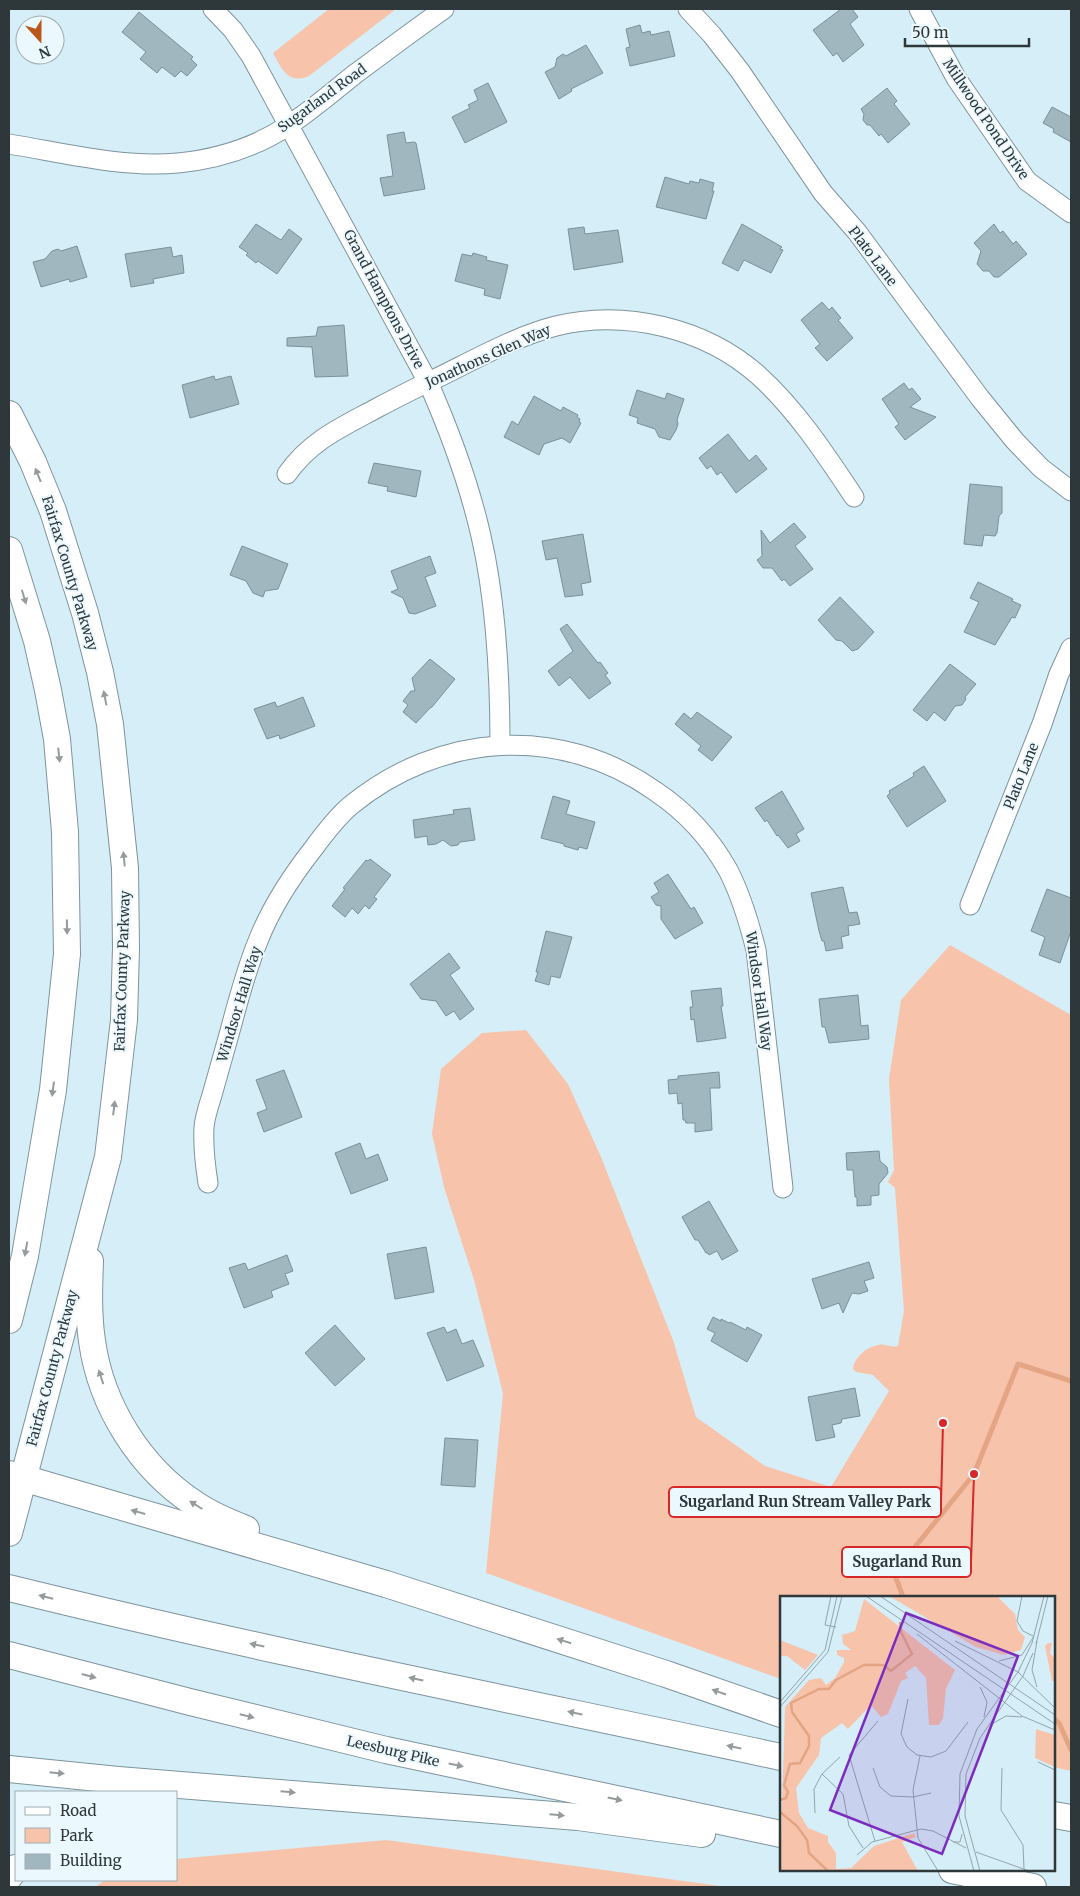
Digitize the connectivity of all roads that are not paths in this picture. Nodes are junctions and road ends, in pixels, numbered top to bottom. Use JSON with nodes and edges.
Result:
{"nodes":[{"id":1,"x":213,"y":9,"type":"edge"},
{"id":2,"x":444,"y":9,"type":"edge"},
{"id":3,"x":688,"y":9,"type":"edge"},
{"id":4,"x":919,"y":9,"type":"edge"},
{"id":5,"x":290,"y":125,"type":"junction"},
{"id":6,"x":9,"y":144,"type":"edge"},
{"id":7,"x":1071,"y":213,"type":"edge"},
{"id":8,"x":428,"y":382,"type":"junction"},
{"id":9,"x":9,"y":414,"type":"edge"},
{"id":10,"x":287,"y":474,"type":"dead end"},
{"id":11,"x":1071,"y":491,"type":"edge"},
{"id":12,"x":854,"y":497,"type":"dead end"},
{"id":13,"x":9,"y":550,"type":"edge"},
{"id":14,"x":1071,"y":648,"type":"edge"},
{"id":15,"x":500,"y":745,"type":"junction"},
{"id":16,"x":970,"y":905,"type":"dead end"},
{"id":17,"x":44,"y":1142,"type":"junction"},
{"id":18,"x":108,"y":1157,"type":"junction"},
{"id":19,"x":208,"y":1183,"type":"dead end"},
{"id":20,"x":783,"y":1188,"type":"dead end"},
{"id":21,"x":9,"y":1237,"type":"edge"},
{"id":22,"x":9,"y":1320,"type":"edge"},
{"id":23,"x":16,"y":1476,"type":"edge"},
{"id":24,"x":9,"y":1533,"type":"edge"},
{"id":25,"x":386,"y":1584,"type":"junction"},
{"id":26,"x":9,"y":1588,"type":"edge"},
{"id":27,"x":9,"y":1655,"type":"edge"},
{"id":28,"x":780,"y":1714,"type":"edge"},
{"id":29,"x":780,"y":1757,"type":"edge"},
{"id":30,"x":9,"y":1768,"type":"edge"},
{"id":31,"x":240,"y":1788,"type":"junction"},
{"id":32,"x":178,"y":1793,"type":"edge"},
{"id":33,"x":780,"y":1834,"type":"edge"},
{"id":34,"x":780,"y":1846,"type":"edge"},
{"id":35,"x":942,"y":1871,"type":"edge"},
{"id":36,"x":957,"y":1871,"type":"edge"},
{"id":37,"x":1003,"y":1880,"type":"junction"},
{"id":38,"x":1033,"y":1887,"type":"edge"}],
"edges":[{"from":1,"to":5,"type":"street","name":"Grand Hamptons Drive"},
{"from":2,"to":5,"type":"street","name":"Sugarland Road"},
{"from":3,"to":11,"type":"street","name":"Plato Lane"},
{"from":4,"to":7,"type":"street","name":"Millwood Pond Drive"},
{"from":5,"to":6,"type":"street","name":"Sugarland Road"},
{"from":5,"to":8,"type":"street","name":"Grand Hamptons Drive"},
{"from":8,"to":10,"type":"street","name":"Jonathons Glen Way"},
{"from":8,"to":12,"type":"street","name":"Jonathons Glen Way"},
{"from":8,"to":15,"type":"street","name":"Grand Hamptons Drive"},
{"from":18,"to":9,"type":"highway","name":"Fairfax County Parkway","one_way":true},
{"from":13,"to":17,"type":"highway","one_way":true},
{"from":14,"to":16,"type":"street","name":"Plato Lane"},
{"from":15,"to":19,"type":"street","name":"Windsor Hall Way"},
{"from":15,"to":20,"type":"street","name":"Windsor Hall Way"},
{"from":17,"to":21,"type":"highway"},
{"from":17,"to":22,"type":"highway","one_way":true},
{"from":18,"to":23,"type":"highway","name":"Fairfax County Parkway"},
{"from":25,"to":18,"type":"highway","one_way":true},
{"from":23,"to":24,"type":"highway","name":"Fairfax County Parkway"},
{"from":25,"to":23,"type":"highway","one_way":true},
{"from":28,"to":25,"type":"highway","one_way":true},
{"from":29,"to":26,"type":"highway","one_way":true},
{"from":27,"to":33,"type":"highway","name":"Leesburg Pike","one_way":true},
{"from":30,"to":31,"type":"highway","one_way":true},
{"from":31,"to":32,"type":"highway"},
{"from":31,"to":34,"type":"highway","one_way":true},
{"from":35,"to":37,"type":"highway"},
{"from":36,"to":37,"type":"highway"},
{"from":37,"to":38,"type":"highway"}]}
